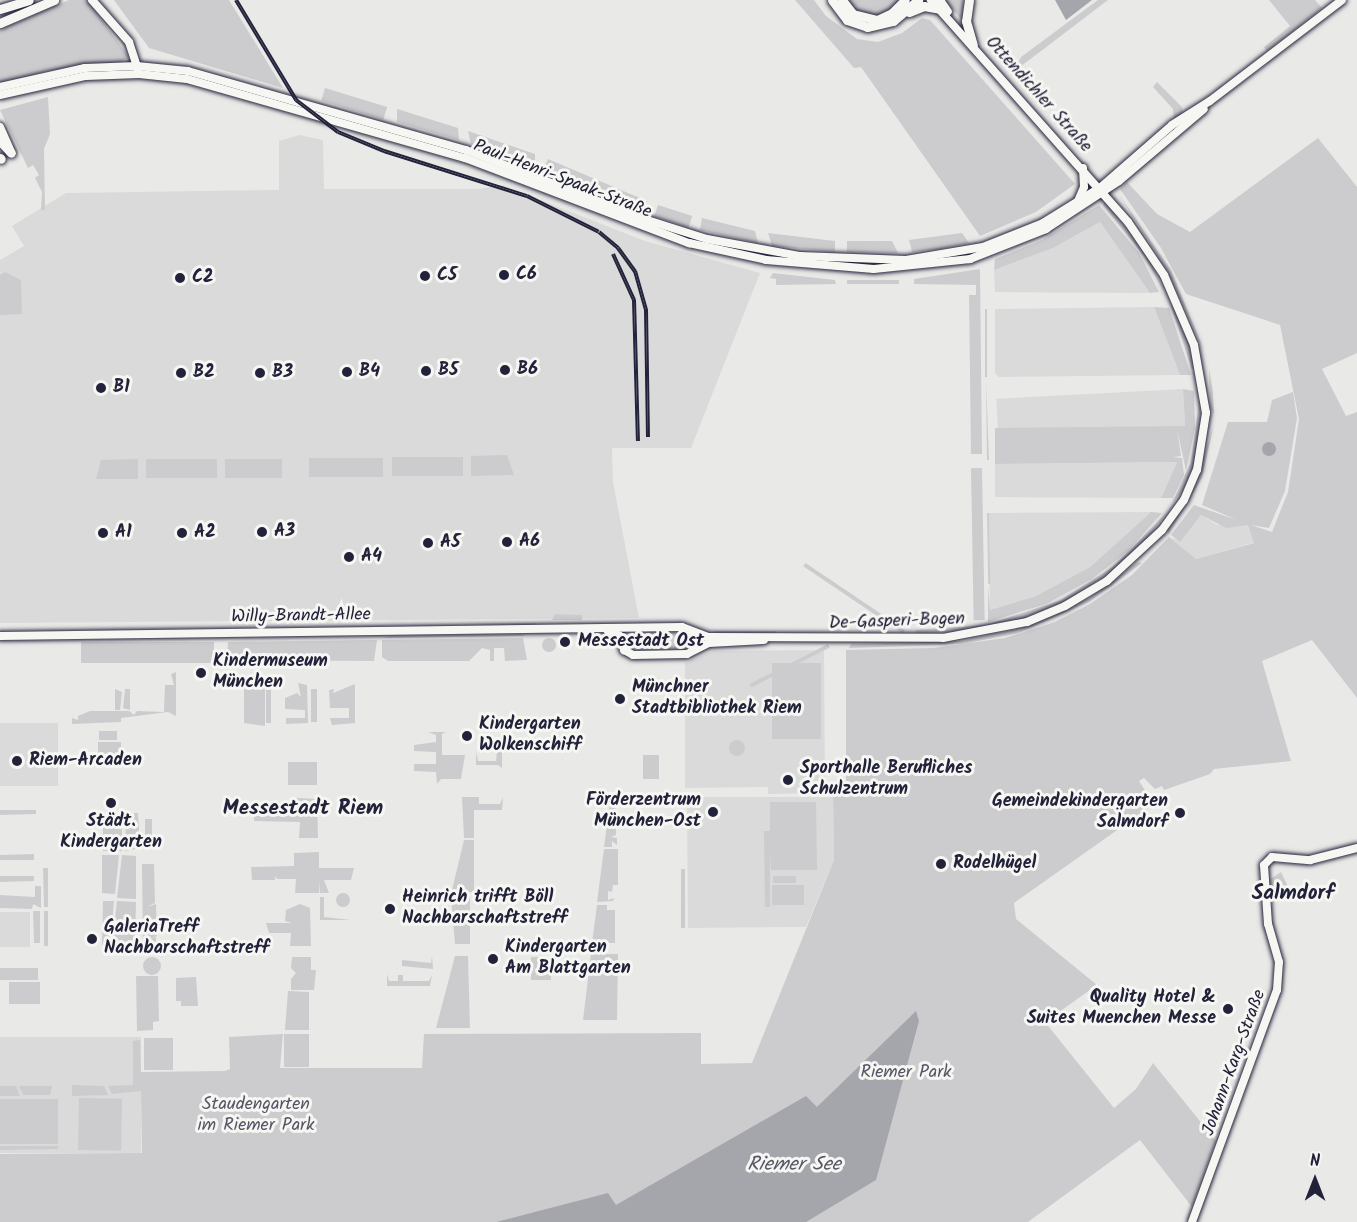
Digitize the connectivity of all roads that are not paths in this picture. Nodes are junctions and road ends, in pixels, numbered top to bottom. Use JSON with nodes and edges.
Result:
{"nodes":[{"id":1,"x":29,"y":0,"type":"edge"},
{"id":2,"x":54,"y":0,"type":"edge"},
{"id":3,"x":92,"y":0,"type":"edge"},
{"id":4,"x":832,"y":0,"type":"edge"},
{"id":5,"x":842,"y":0,"type":"edge"},
{"id":6,"x":905,"y":0,"type":"edge"},
{"id":7,"x":918,"y":0,"type":"edge"},
{"id":8,"x":931,"y":0,"type":"edge"},
{"id":9,"x":969,"y":0,"type":"edge"},
{"id":10,"x":1342,"y":0,"type":"edge"},
{"id":11,"x":940,"y":4,"type":"edge"},
{"id":12,"x":0,"y":9,"type":"edge"},
{"id":13,"x":897,"y":18,"type":"junction"},
{"id":14,"x":0,"y":23,"type":"edge"},
{"id":15,"x":973,"y":45,"type":"junction"},
{"id":16,"x":138,"y":70,"type":"junction"},
{"id":17,"x":0,"y":87,"type":"edge"},
{"id":18,"x":0,"y":95,"type":"edge"},
{"id":19,"x":0,"y":127,"type":"edge"},
{"id":20,"x":0,"y":141,"type":"edge"},
{"id":21,"x":11,"y":153,"type":"joint"},
{"id":22,"x":1083,"y":168,"type":"junction"},
{"id":23,"x":1103,"y":189,"type":"junction"},
{"id":24,"x":1078,"y":201,"type":"junction"},
{"id":25,"x":631,"y":627,"type":"junction"},
{"id":26,"x":602,"y":629,"type":"junction"},
{"id":27,"x":699,"y":634,"type":"junction"},
{"id":28,"x":0,"y":636,"type":"edge"},
{"id":29,"x":621,"y":638,"type":"junction"},
{"id":30,"x":765,"y":639,"type":"junction"},
{"id":31,"x":697,"y":649,"type":"junction"},
{"id":32,"x":1357,"y":848,"type":"edge"},
{"id":33,"x":1192,"y":1222,"type":"edge"}],
"edges":[{"from":1,"to":12,"type":"highway"},
{"from":2,"to":14,"type":"highway"},
{"from":3,"to":16,"type":"main road"},
{"from":4,"to":13,"type":"highway"},
{"from":5,"to":6,"type":"highway"},
{"from":7,"to":13,"type":"highway"},
{"from":8,"to":11,"type":"main road","name":"Ottendichler Straße"},
{"from":9,"to":15,"type":"highway"},
{"from":10,"to":23,"type":"main road"},
{"from":11,"to":13,"type":"highway"},
{"from":11,"to":15,"type":"main road","name":"Ottendichler Straße"},
{"from":15,"to":22,"type":"main road","name":"Ottendichler Straße"},
{"from":16,"to":17,"type":"main road","name":"Paul-Henri-Spaak-Straße"},
{"from":16,"to":18,"type":"main road","name":"Paul-Henri-Spaak-Straße"},
{"from":16,"to":23,"type":"main road","name":"Paul-Henri-Spaak-Straße"},
{"from":16,"to":24,"type":"main road","name":"Paul-Henri-Spaak-Straße"},
{"from":19,"to":21,"type":"main road"},
{"from":20,"to":21,"type":"highway"},
{"from":22,"to":23,"type":"main road","name":"Ottendichler Straße"},
{"from":22,"to":24,"type":"main road"},
{"from":23,"to":24,"type":"main road","name":"Paul-Henri-Spaak-Straße"},
{"from":23,"to":30,"type":"main road","name":"De-Gasperi-Bogen"},
{"from":25,"to":26,"type":"main road","name":"Willy-Brandt-Allee"},
{"from":25,"to":27,"type":"main road","name":"Willy-Brandt-Allee"},
{"from":25,"to":29,"type":"main road"},
{"from":26,"to":28,"type":"main road","name":"Willy-Brandt-Allee"},
{"from":26,"to":29,"type":"main road","name":"Willy-Brandt-Allee"},
{"from":27,"to":30,"type":"main road","name":"De-Gasperi-Bogen"},
{"from":27,"to":31,"type":"main road"},
{"from":29,"to":31,"type":"main road","name":"Willy-Brandt-Allee"},
{"from":30,"to":31,"type":"main road","name":"De-Gasperi-Bogen"},
{"from":32,"to":33,"type":"main road","name":"Johann-Karg-Straße"}]}
